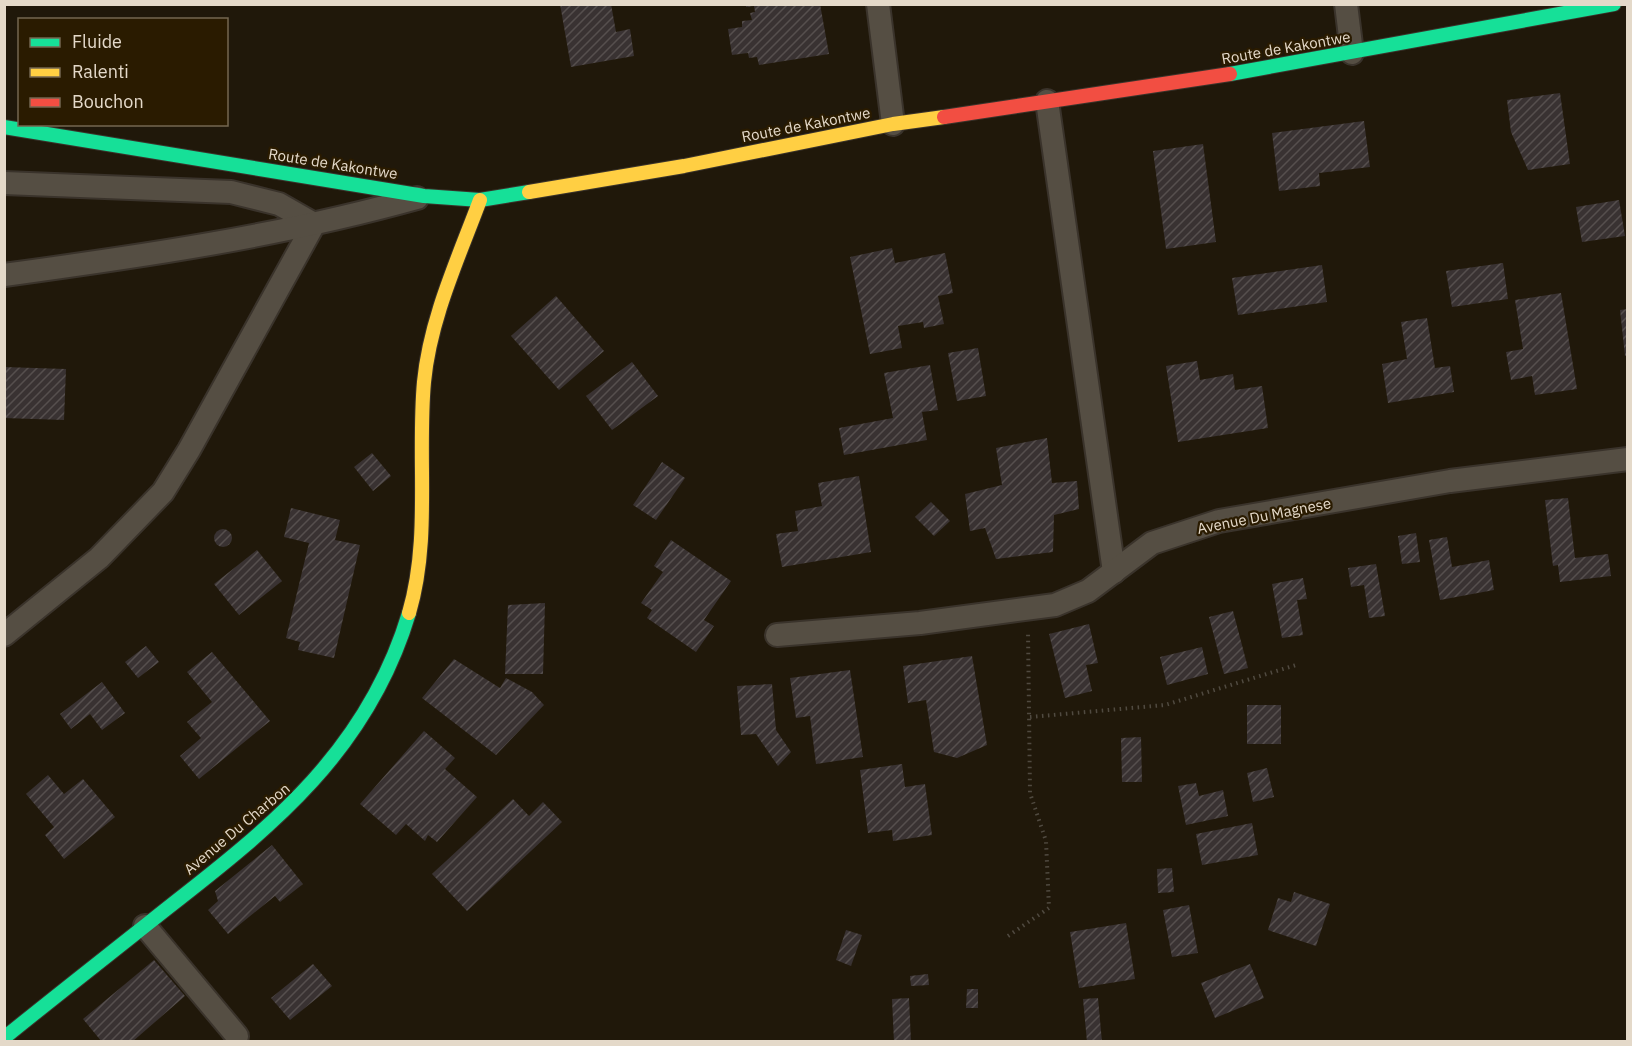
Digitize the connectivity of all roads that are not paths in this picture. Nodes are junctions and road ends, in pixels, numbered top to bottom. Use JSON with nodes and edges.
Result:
{"nodes":[{"id":1,"x":878,"y":4,"type":"edge"},
{"id":2,"x":1346,"y":4,"type":"edge"},
{"id":3,"x":1614,"y":4,"type":"edge"},
{"id":4,"x":1352,"y":53,"type":"junction"},
{"id":5,"x":1047,"y":101,"type":"junction"},
{"id":6,"x":893,"y":124,"type":"junction"},
{"id":7,"x":4,"y":127,"type":"edge"},
{"id":8,"x":4,"y":183,"type":"edge"},
{"id":9,"x":424,"y":196,"type":"junction"},
{"id":10,"x":480,"y":200,"type":"junction"},
{"id":11,"x":314,"y":224,"type":"junction"},
{"id":12,"x":4,"y":275,"type":"edge"},
{"id":13,"x":1628,"y":459,"type":"edge"},
{"id":14,"x":1114,"y":572,"type":"junction"},
{"id":15,"x":4,"y":635,"type":"edge"},
{"id":16,"x":777,"y":635,"type":"dead end"},
{"id":17,"x":144,"y":926,"type":"junction"},
{"id":18,"x":237,"y":1036,"type":"dead end"},
{"id":19,"x":4,"y":1038,"type":"edge"}],
"edges":[{"from":1,"to":6,"type":"street"},
{"from":2,"to":4,"type":"street"},
{"from":3,"to":4,"type":"street","name":"Route de Kakontwe"},
{"from":4,"to":5,"type":"street","name":"Route de Kakontwe"},
{"from":5,"to":6,"type":"street","name":"Route de Kakontwe"},
{"from":5,"to":14,"type":"street"},
{"from":6,"to":10,"type":"street","name":"Route de Kakontwe"},
{"from":7,"to":9,"type":"street","name":"Route de Kakontwe"},
{"from":8,"to":11,"type":"street"},
{"from":9,"to":10,"type":"street","name":"Route de Kakontwe"},
{"from":9,"to":11,"type":"street"},
{"from":10,"to":17,"type":"street","name":"Avenue Du Charbon"},
{"from":11,"to":12,"type":"street"},
{"from":11,"to":15,"type":"street"},
{"from":13,"to":14,"type":"street","name":"Avenue Du Magnese"},
{"from":14,"to":16,"type":"street","name":"Avenue Du Magnese"},
{"from":17,"to":18,"type":"street"},
{"from":17,"to":19,"type":"street","name":"Avenue Du Charbon"}]}
